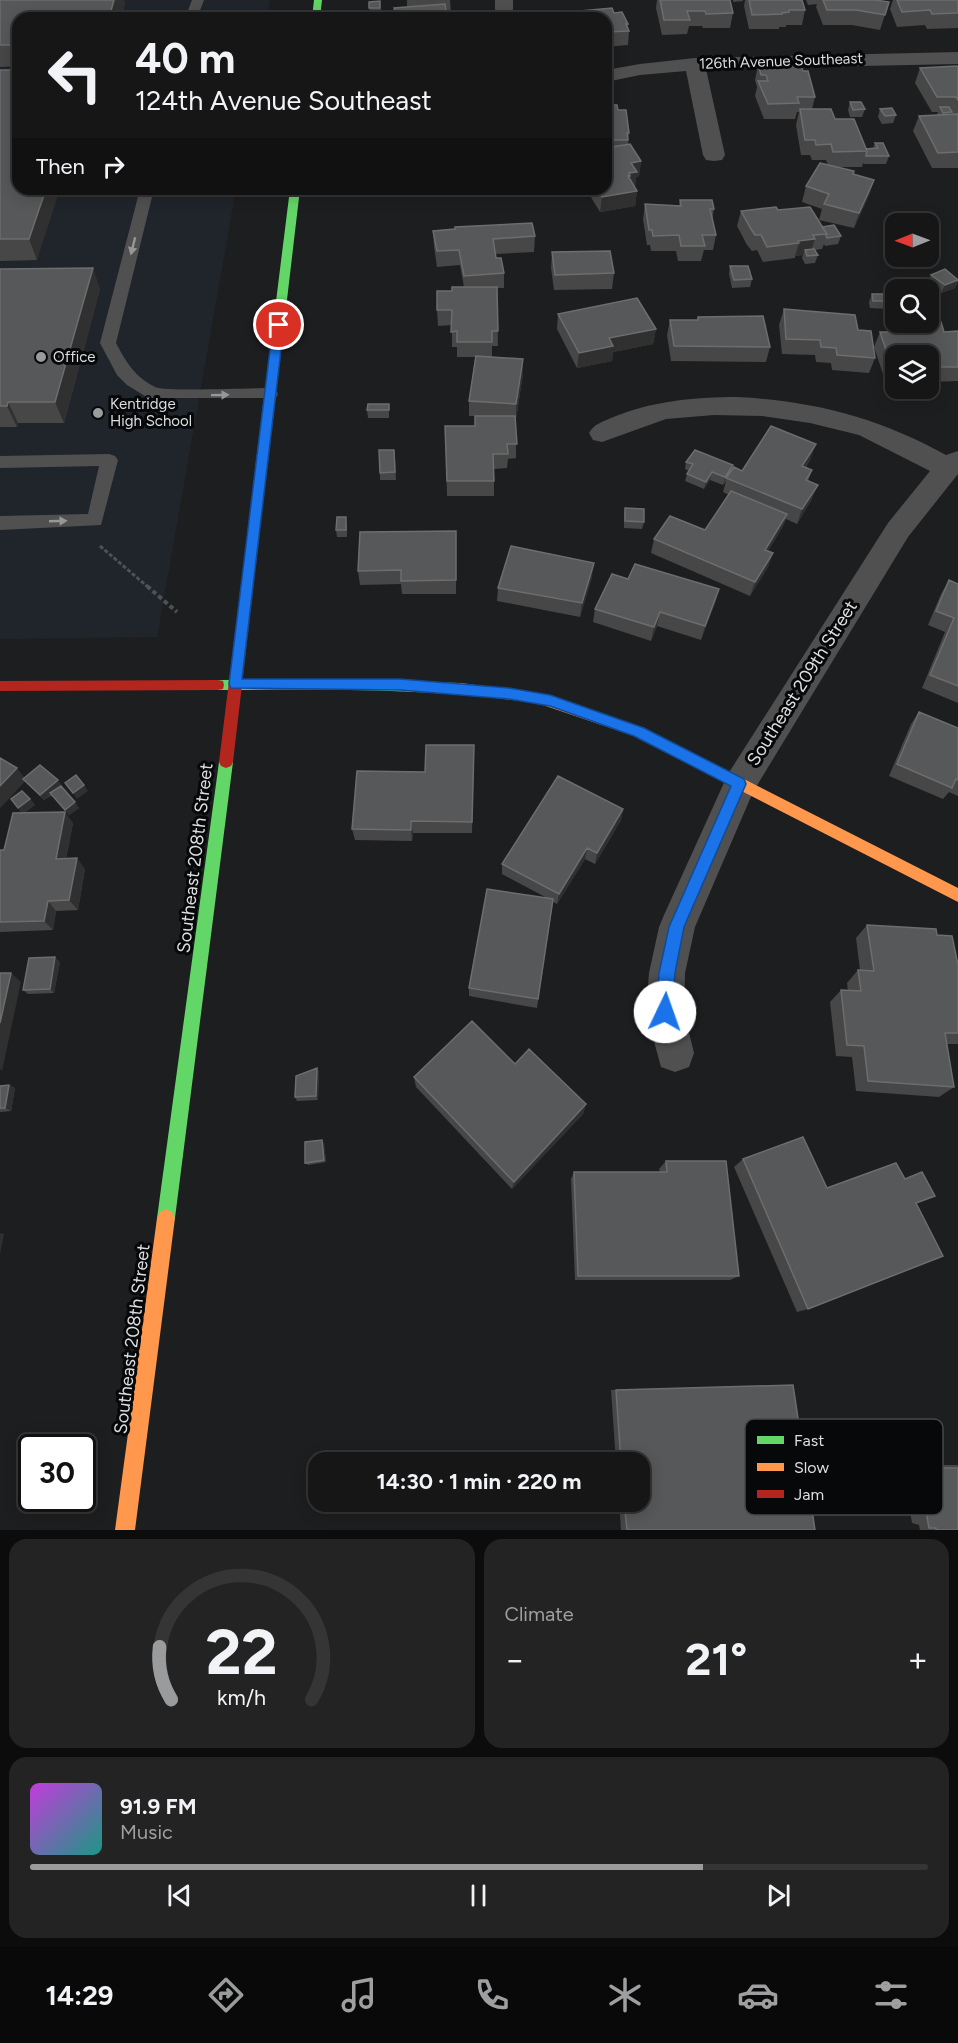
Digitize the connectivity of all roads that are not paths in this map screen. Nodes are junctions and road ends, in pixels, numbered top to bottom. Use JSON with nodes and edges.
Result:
{"nodes":[{"id":1,"x":958,"y":58,"type":"edge"},
{"id":2,"x":695,"y":64,"type":"junction"},
{"id":3,"x":612,"y":74,"type":"edge"},
{"id":4,"x":714,"y":155,"type":"dead end"},
{"id":5,"x":145,"y":195,"type":"edge"},
{"id":6,"x":294,"y":195,"type":"edge"},
{"id":7,"x":270,"y":394,"type":"junction"},
{"id":8,"x":602,"y":433,"type":"dead end"},
{"id":9,"x":0,"y":462,"type":"edge"},
{"id":10,"x":952,"y":465,"type":"edge"},
{"id":11,"x":0,"y":523,"type":"edge"},
{"id":12,"x":235,"y":684,"type":"junction"},
{"id":13,"x":0,"y":686,"type":"edge"},
{"id":14,"x":740,"y":784,"type":"junction"},
{"id":15,"x":958,"y":895,"type":"edge"},
{"id":16,"x":675,"y":1053,"type":"dead end"},
{"id":17,"x":125,"y":1530,"type":"edge"}],
"edges":[{"from":1,"to":2,"type":"street","name":"126th Avenue Southeast"},
{"from":2,"to":3,"type":"street","name":"126th Avenue Southeast"},
{"from":2,"to":4,"type":"street"},
{"from":5,"to":7,"type":"lane","one_way":true},
{"from":6,"to":7,"type":"main road","name":"Southeast 208th Street"},
{"from":7,"to":12,"type":"main road","name":"Southeast 208th Street"},
{"from":8,"to":10,"type":"street"},
{"from":11,"to":9,"type":"lane","one_way":true},
{"from":10,"to":14,"type":"street","name":"Southeast 209th Street"},
{"from":12,"to":13,"type":"main road"},
{"from":12,"to":14,"type":"main road"},
{"from":12,"to":17,"type":"main road","name":"Southeast 208th Street"},
{"from":14,"to":15,"type":"main road"},
{"from":14,"to":16,"type":"street","name":"Southeast 209th Street"}]}
